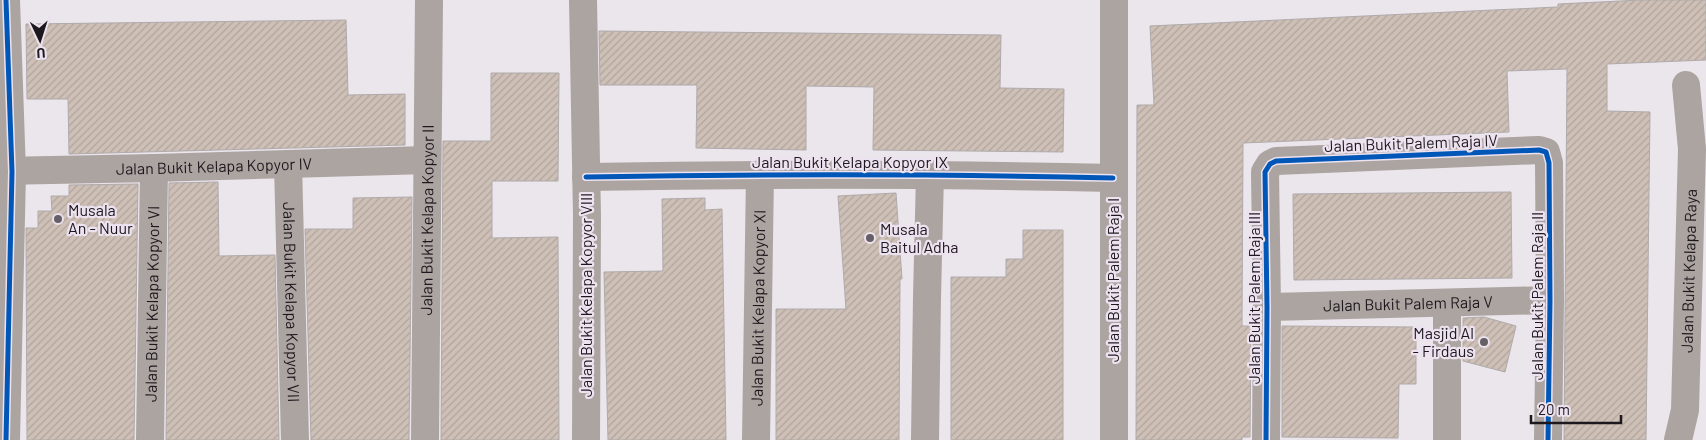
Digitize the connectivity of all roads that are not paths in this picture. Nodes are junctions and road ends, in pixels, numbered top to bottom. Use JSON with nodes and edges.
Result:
{"nodes":[{"id":1,"x":6,"y":0,"type":"edge"},
{"id":2,"x":430,"y":0,"type":"edge"},
{"id":3,"x":583,"y":0,"type":"edge"},
{"id":4,"x":1114,"y":0,"type":"edge"},
{"id":5,"x":1686,"y":86,"type":"dead end"},
{"id":6,"x":1699,"y":131,"type":"edge"},
{"id":7,"x":1546,"y":152,"type":"joint"},
{"id":8,"x":428,"y":160,"type":"junction"},
{"id":9,"x":1276,"y":161,"type":"joint"},
{"id":10,"x":288,"y":164,"type":"junction"},
{"id":11,"x":154,"y":168,"type":"junction"},
{"id":12,"x":6,"y":171,"type":"edge"},
{"id":13,"x":760,"y":174,"type":"junction"},
{"id":14,"x":930,"y":174,"type":"junction"},
{"id":15,"x":586,"y":177,"type":"junction"},
{"id":16,"x":1113,"y":178,"type":"junction"},
{"id":17,"x":1697,"y":274,"type":"edge"},
{"id":18,"x":1550,"y":300,"type":"junction"},
{"id":19,"x":1447,"y":303,"type":"junction"},
{"id":20,"x":1267,"y":307,"type":"junction"},
{"id":21,"x":1696,"y":410,"type":"edge"},
{"id":22,"x":6,"y":440,"type":"edge"},
{"id":23,"x":150,"y":440,"type":"edge"},
{"id":24,"x":295,"y":440,"type":"edge"},
{"id":25,"x":426,"y":440,"type":"edge"},
{"id":26,"x":586,"y":440,"type":"edge"},
{"id":27,"x":756,"y":440,"type":"edge"},
{"id":28,"x":925,"y":440,"type":"edge"},
{"id":29,"x":1114,"y":440,"type":"edge"},
{"id":30,"x":1266,"y":440,"type":"edge"},
{"id":31,"x":1447,"y":440,"type":"edge"},
{"id":32,"x":1548,"y":440,"type":"edge"},
{"id":33,"x":1678,"y":440,"type":"edge"}],
"edges":[{"from":1,"to":12,"type":"street"},
{"from":2,"to":8,"type":"street","name":"Jalan Bukit Kelapa Kopyor II"},
{"from":3,"to":15,"type":"street","name":"Jalan Bukit Kelapa Kopyor VIII"},
{"from":4,"to":16,"type":"street","name":"Jalan Bukit Palem Raja I"},
{"from":5,"to":6,"type":"street","name":"Jalan Bukit Kelapa Raya"},
{"from":6,"to":17,"type":"street","name":"Jalan Bukit Kelapa Raya"},
{"from":7,"to":9,"type":"street","name":"Jalan Bukit Palem Raja IV"},
{"from":7,"to":18,"type":"street","name":"Jalan Bukit Palem Raja II"},
{"from":8,"to":10,"type":"street","name":"Jalan Bukit Kelapa Kopyor IV"},
{"from":8,"to":25,"type":"street","name":"Jalan Bukit Kelapa Kopyor II"},
{"from":9,"to":20,"type":"street","name":"Jalan Bukit Palem Raja III"},
{"from":10,"to":11,"type":"street","name":"Jalan Bukit Kelapa Kopyor IV"},
{"from":10,"to":24,"type":"street","name":"Jalan Bukit Kelapa Kopyor VII"},
{"from":11,"to":12,"type":"street","name":"Jalan Bukit Kelapa Kopyor IV"},
{"from":11,"to":23,"type":"street","name":"Jalan Bukit Kelapa Kopyor VI"},
{"from":12,"to":22,"type":"street"},
{"from":13,"to":14,"type":"street","name":"Jalan Bukit Kelapa Kopyor IX"},
{"from":13,"to":15,"type":"street","name":"Jalan Bukit Kelapa Kopyor IX"},
{"from":13,"to":27,"type":"street","name":"Jalan Bukit Kelapa Kopyor XI"},
{"from":14,"to":16,"type":"street","name":"Jalan Bukit Kelapa Kopyor IX"},
{"from":14,"to":28,"type":"street"},
{"from":15,"to":26,"type":"street","name":"Jalan Bukit Kelapa Kopyor VIII"},
{"from":16,"to":29,"type":"street","name":"Jalan Bukit Palem Raja I"},
{"from":17,"to":21,"type":"street","name":"Jalan Bukit Kelapa Raya"},
{"from":18,"to":19,"type":"street","name":"Jalan Bukit Palem Raja V"},
{"from":18,"to":32,"type":"street","name":"Jalan Bukit Palem Raja II"},
{"from":19,"to":20,"type":"street","name":"Jalan Bukit Palem Raja V"},
{"from":19,"to":31,"type":"street"},
{"from":20,"to":30,"type":"street","name":"Jalan Bukit Palem Raja III"},
{"from":21,"to":33,"type":"street","name":"Jalan Bukit Kelapa Raya"}]}
